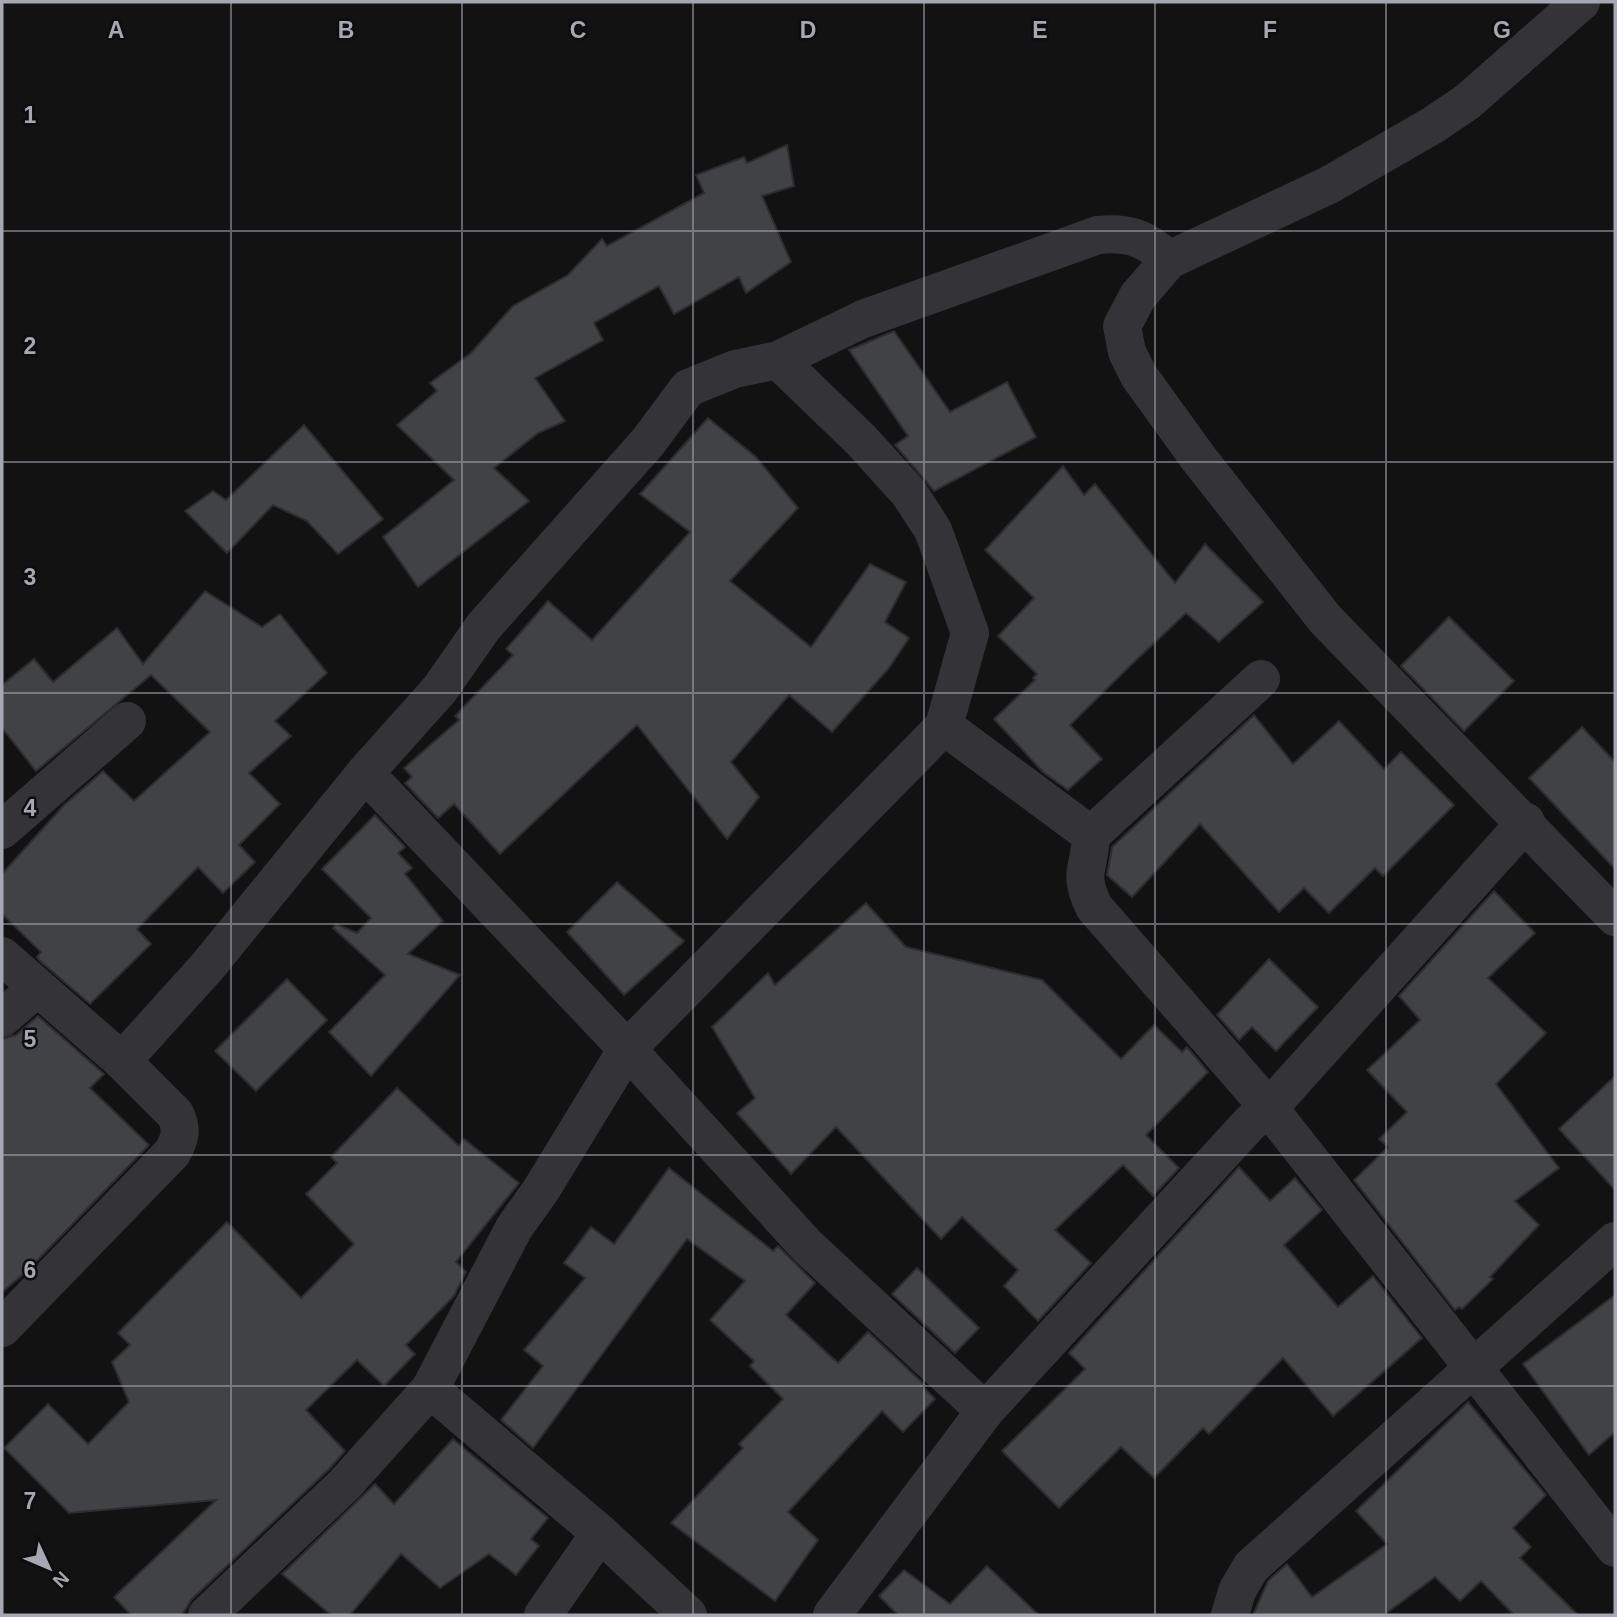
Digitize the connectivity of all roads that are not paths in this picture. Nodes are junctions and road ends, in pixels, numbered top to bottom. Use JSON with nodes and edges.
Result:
{"nodes":[{"id":1,"x":1581,"y":2,"type":"edge"},
{"id":2,"x":1169,"y":260,"type":"junction"},
{"id":3,"x":778,"y":360,"type":"junction"},
{"id":4,"x":1261,"y":679,"type":"dead end"},
{"id":5,"x":127,"y":721,"type":"dead end"},
{"id":6,"x":944,"y":726,"type":"junction"},
{"id":7,"x":365,"y":774,"type":"junction"},
{"id":8,"x":1526,"y":822,"type":"junction"},
{"id":9,"x":2,"y":830,"type":"edge"},
{"id":10,"x":1091,"y":835,"type":"junction"},
{"id":11,"x":1613,"y":909,"type":"edge"},
{"id":12,"x":2,"y":956,"type":"edge"},
{"id":13,"x":37,"y":988,"type":"junction"},
{"id":14,"x":2,"y":1018,"type":"edge"},
{"id":15,"x":627,"y":1049,"type":"junction"},
{"id":16,"x":122,"y":1061,"type":"junction"},
{"id":17,"x":1269,"y":1108,"type":"junction"},
{"id":18,"x":1615,"y":1241,"type":"edge"},
{"id":19,"x":2,"y":1328,"type":"edge"},
{"id":20,"x":1474,"y":1365,"type":"junction"},
{"id":21,"x":430,"y":1389,"type":"junction"},
{"id":22,"x":985,"y":1412,"type":"junction"},
{"id":23,"x":600,"y":1533,"type":"junction"},
{"id":24,"x":1615,"y":1548,"type":"edge"},
{"id":25,"x":207,"y":1615,"type":"edge"},
{"id":26,"x":543,"y":1615,"type":"edge"},
{"id":27,"x":688,"y":1615,"type":"edge"},
{"id":28,"x":832,"y":1615,"type":"edge"},
{"id":29,"x":1230,"y":1615,"type":"edge"}],
"edges":[{"from":1,"to":2,"type":"street"},
{"from":2,"to":3,"type":"street"},
{"from":2,"to":8,"type":"street"},
{"from":3,"to":6,"type":"street"},
{"from":3,"to":7,"type":"street"},
{"from":4,"to":10,"type":"street"},
{"from":5,"to":9,"type":"street"},
{"from":6,"to":10,"type":"street"},
{"from":6,"to":15,"type":"street"},
{"from":7,"to":15,"type":"street"},
{"from":7,"to":16,"type":"street"},
{"from":8,"to":11,"type":"street"},
{"from":8,"to":17,"type":"street"},
{"from":10,"to":17,"type":"street"},
{"from":12,"to":13,"type":"street"},
{"from":13,"to":14,"type":"street"},
{"from":13,"to":16,"type":"street"},
{"from":15,"to":21,"type":"street"},
{"from":15,"to":22,"type":"street"},
{"from":16,"to":19,"type":"street"},
{"from":17,"to":20,"type":"street"},
{"from":17,"to":22,"type":"street"},
{"from":18,"to":20,"type":"street"},
{"from":20,"to":24,"type":"street"},
{"from":20,"to":29,"type":"street"},
{"from":21,"to":23,"type":"street"},
{"from":21,"to":25,"type":"street"},
{"from":22,"to":28,"type":"street"},
{"from":23,"to":26,"type":"street"},
{"from":23,"to":27,"type":"street"}]}
